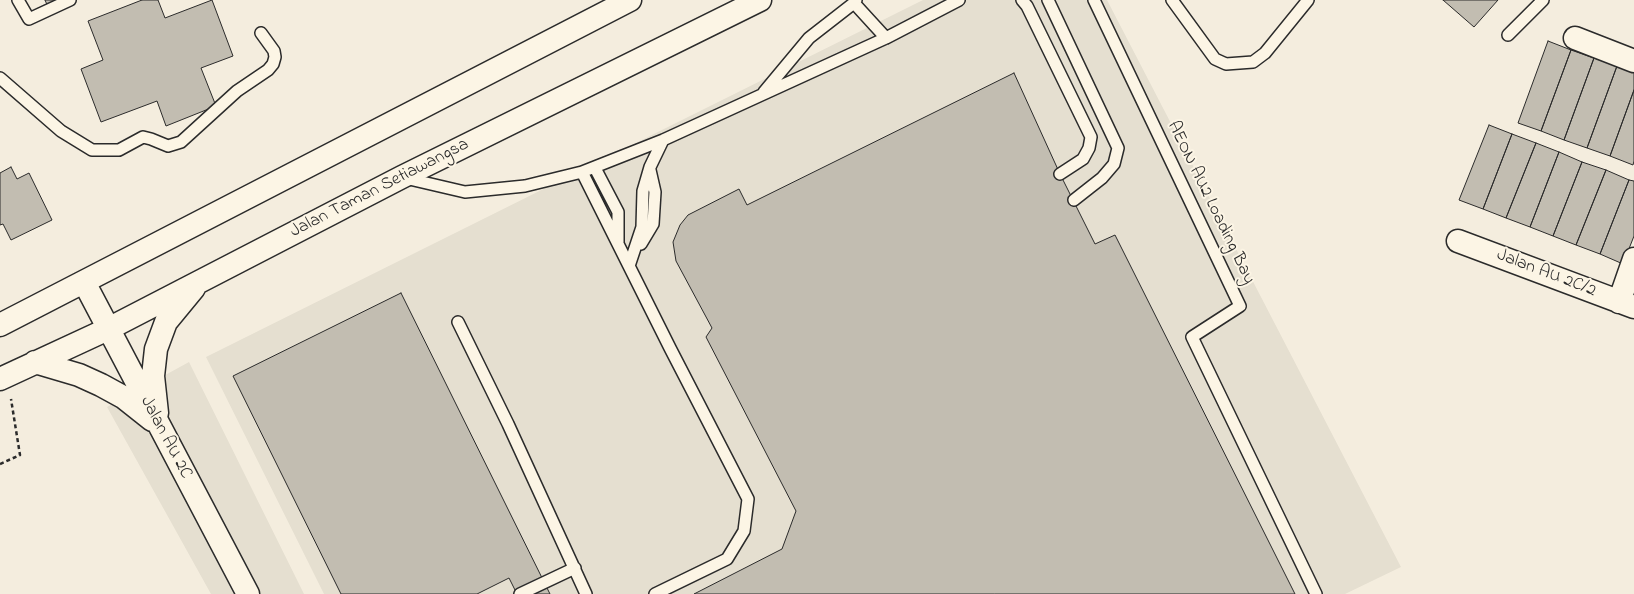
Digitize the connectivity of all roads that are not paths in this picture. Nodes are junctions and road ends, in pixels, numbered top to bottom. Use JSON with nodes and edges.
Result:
{"nodes":[{"id":1,"x":18,"y":0,"type":"edge"},
{"id":2,"x":70,"y":0,"type":"edge"},
{"id":3,"x":630,"y":0,"type":"edge"},
{"id":4,"x":760,"y":0,"type":"edge"},
{"id":5,"x":959,"y":0,"type":"edge"},
{"id":6,"x":1022,"y":0,"type":"edge"},
{"id":7,"x":1048,"y":0,"type":"edge"},
{"id":8,"x":1094,"y":0,"type":"edge"},
{"id":9,"x":1172,"y":0,"type":"edge"},
{"id":10,"x":1308,"y":0,"type":"edge"},
{"id":11,"x":1543,"y":0,"type":"edge"},
{"id":12,"x":855,"y":2,"type":"edge"},
{"id":13,"x":261,"y":33,"type":"dead end"},
{"id":14,"x":1508,"y":35,"type":"dead end"},
{"id":15,"x":886,"y":38,"type":"junction"},
{"id":16,"x":1575,"y":38,"type":"dead end"},
{"id":17,"x":1634,"y":61,"type":"edge"},
{"id":18,"x":0,"y":78,"type":"edge"},
{"id":19,"x":762,"y":94,"type":"junction"},
{"id":20,"x":663,"y":140,"type":"junction"},
{"id":21,"x":595,"y":168,"type":"junction"},
{"id":22,"x":582,"y":172,"type":"junction"},
{"id":23,"x":1060,"y":174,"type":"dead end"},
{"id":24,"x":402,"y":177,"type":"junction"},
{"id":25,"x":1074,"y":200,"type":"dead end"},
{"id":26,"x":1458,"y":241,"type":"dead end"},
{"id":27,"x":618,"y":244,"type":"junction"},
{"id":28,"x":1634,"y":259,"type":"edge"},
{"id":29,"x":629,"y":266,"type":"junction"},
{"id":30,"x":84,"y":282,"type":"junction"},
{"id":31,"x":199,"y":282,"type":"junction"},
{"id":32,"x":1626,"y":304,"type":"edge"},
{"id":33,"x":458,"y":322,"type":"dead end"},
{"id":34,"x":0,"y":325,"type":"edge"},
{"id":35,"x":108,"y":329,"type":"junction"},
{"id":36,"x":35,"y":362,"type":"junction"},
{"id":37,"x":3,"y":377,"type":"edge"},
{"id":38,"x":158,"y":424,"type":"junction"},
{"id":39,"x":575,"y":568,"type":"junction"},
{"id":40,"x":248,"y":594,"type":"edge"},
{"id":41,"x":520,"y":594,"type":"edge"},
{"id":42,"x":586,"y":594,"type":"edge"},
{"id":43,"x":655,"y":594,"type":"edge"},
{"id":44,"x":1316,"y":594,"type":"edge"}],
"edges":[{"from":1,"to":2,"type":"lane"},
{"from":3,"to":30,"type":"main road"},
{"from":4,"to":24,"type":"main road","name":"Jalan Taman Setiawangsa"},
{"from":5,"to":15,"type":"lane"},
{"from":6,"to":23,"type":"lane"},
{"from":7,"to":25,"type":"lane"},
{"from":8,"to":44,"type":"lane","name":"AEON AU2 Loading Bay"},
{"from":9,"to":10,"type":"lane"},
{"from":11,"to":14,"type":"lane"},
{"from":12,"to":15,"type":"lane"},
{"from":12,"to":19,"type":"lane"},
{"from":13,"to":18,"type":"lane"},
{"from":15,"to":19,"type":"lane"},
{"from":16,"to":17,"type":"main road"},
{"from":19,"to":20,"type":"lane"},
{"from":20,"to":21,"type":"lane"},
{"from":20,"to":29,"type":"lane"},
{"from":21,"to":22,"type":"lane"},
{"from":21,"to":27,"type":"lane"},
{"from":22,"to":24,"type":"lane"},
{"from":22,"to":27,"type":"lane"},
{"from":24,"to":31,"type":"main road","name":"Jalan Taman Setiawangsa"},
{"from":26,"to":32,"type":"main road","name":"Jalan AU 2C/2"},
{"from":27,"to":29,"type":"lane"},
{"from":28,"to":32,"type":"main road"},
{"from":29,"to":43,"type":"lane"},
{"from":30,"to":34,"type":"main road"},
{"from":30,"to":35,"type":"main road","name":"Jalan AU 2C"},
{"from":31,"to":35,"type":"main road","name":"Jalan Taman Setiawangsa"},
{"from":31,"to":38,"type":"main road"},
{"from":33,"to":39,"type":"lane"},
{"from":35,"to":36,"type":"main road","name":"Jalan Taman Setiawangsa"},
{"from":35,"to":38,"type":"main road","name":"Jalan AU 2C"},
{"from":36,"to":37,"type":"main road","name":"Jalan Taman Setiawangsa"},
{"from":36,"to":38,"type":"main road"},
{"from":38,"to":40,"type":"main road","name":"Jalan AU 2C"},
{"from":39,"to":41,"type":"lane"},
{"from":39,"to":42,"type":"lane"}]}
